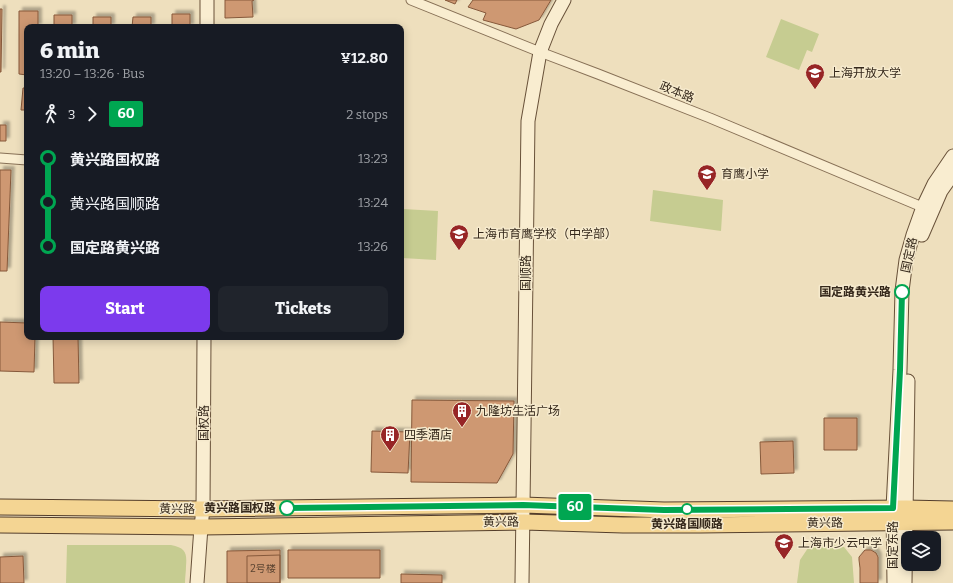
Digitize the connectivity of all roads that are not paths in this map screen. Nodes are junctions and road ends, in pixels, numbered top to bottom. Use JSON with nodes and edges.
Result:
{"nodes":[{"id":1,"x":207,"y":0,"type":"edge"},
{"id":2,"x":411,"y":0,"type":"edge"},
{"id":3,"x":564,"y":0,"type":"edge"},
{"id":4,"x":207,"y":24,"type":"edge"},
{"id":5,"x":540,"y":52,"type":"junction"},
{"id":6,"x":953,"y":156,"type":"edge"},
{"id":7,"x":0,"y":158,"type":"edge"},
{"id":8,"x":24,"y":160,"type":"edge"},
{"id":9,"x":953,"y":174,"type":"edge"},
{"id":10,"x":928,"y":209,"type":"junction"},
{"id":11,"x":204,"y":340,"type":"edge"},
{"id":12,"x":523,"y":505,"type":"junction"},
{"id":13,"x":0,"y":507,"type":"edge"},
{"id":14,"x":203,"y":509,"type":"junction"},
{"id":15,"x":953,"y":509,"type":"edge"},
{"id":16,"x":899,"y":515,"type":"junction"},
{"id":17,"x":524,"y":522,"type":"junction"},
{"id":18,"x":953,"y":522,"type":"edge"},
{"id":19,"x":0,"y":525,"type":"edge"},
{"id":20,"x":201,"y":527,"type":"junction"},
{"id":21,"x":196,"y":583,"type":"edge"},
{"id":22,"x":522,"y":583,"type":"edge"},
{"id":23,"x":894,"y":583,"type":"edge"},
{"id":24,"x":905,"y":583,"type":"edge"}],
"edges":[{"from":1,"to":4,"type":"street"},
{"from":2,"to":5,"type":"street","name":"政本路"},
{"from":3,"to":5,"type":"street","name":"国顺路"},
{"from":5,"to":10,"type":"street","name":"政本路"},
{"from":5,"to":12,"type":"street","name":"国顺路"},
{"from":6,"to":10,"type":"street","name":"国定路"},
{"from":7,"to":8,"type":"street"},
{"from":9,"to":10,"type":"street","name":"国定路"},
{"from":10,"to":16,"type":"street","name":"国定路"},
{"from":11,"to":14,"type":"street","name":"国权路"},
{"from":12,"to":14,"type":"main road","name":"黄兴路"},
{"from":12,"to":16,"type":"main road","name":"黄兴路"},
{"from":12,"to":17,"type":"street","name":"国顺路"},
{"from":13,"to":14,"type":"main road","name":"黄兴路"},
{"from":14,"to":20,"type":"street","name":"国权路"},
{"from":15,"to":16,"type":"main road","name":"黄兴路"},
{"from":16,"to":17,"type":"main road","name":"黄兴路"},
{"from":16,"to":18,"type":"main road"},
{"from":16,"to":23,"type":"street","name":"国定东路"},
{"from":16,"to":24,"type":"street","name":"国定东路"},
{"from":17,"to":20,"type":"main road","name":"黄兴路"},
{"from":17,"to":22,"type":"street","name":"国顺路"},
{"from":19,"to":20,"type":"main road","name":"黄兴路"},
{"from":20,"to":21,"type":"street","name":"国权路"}]}
